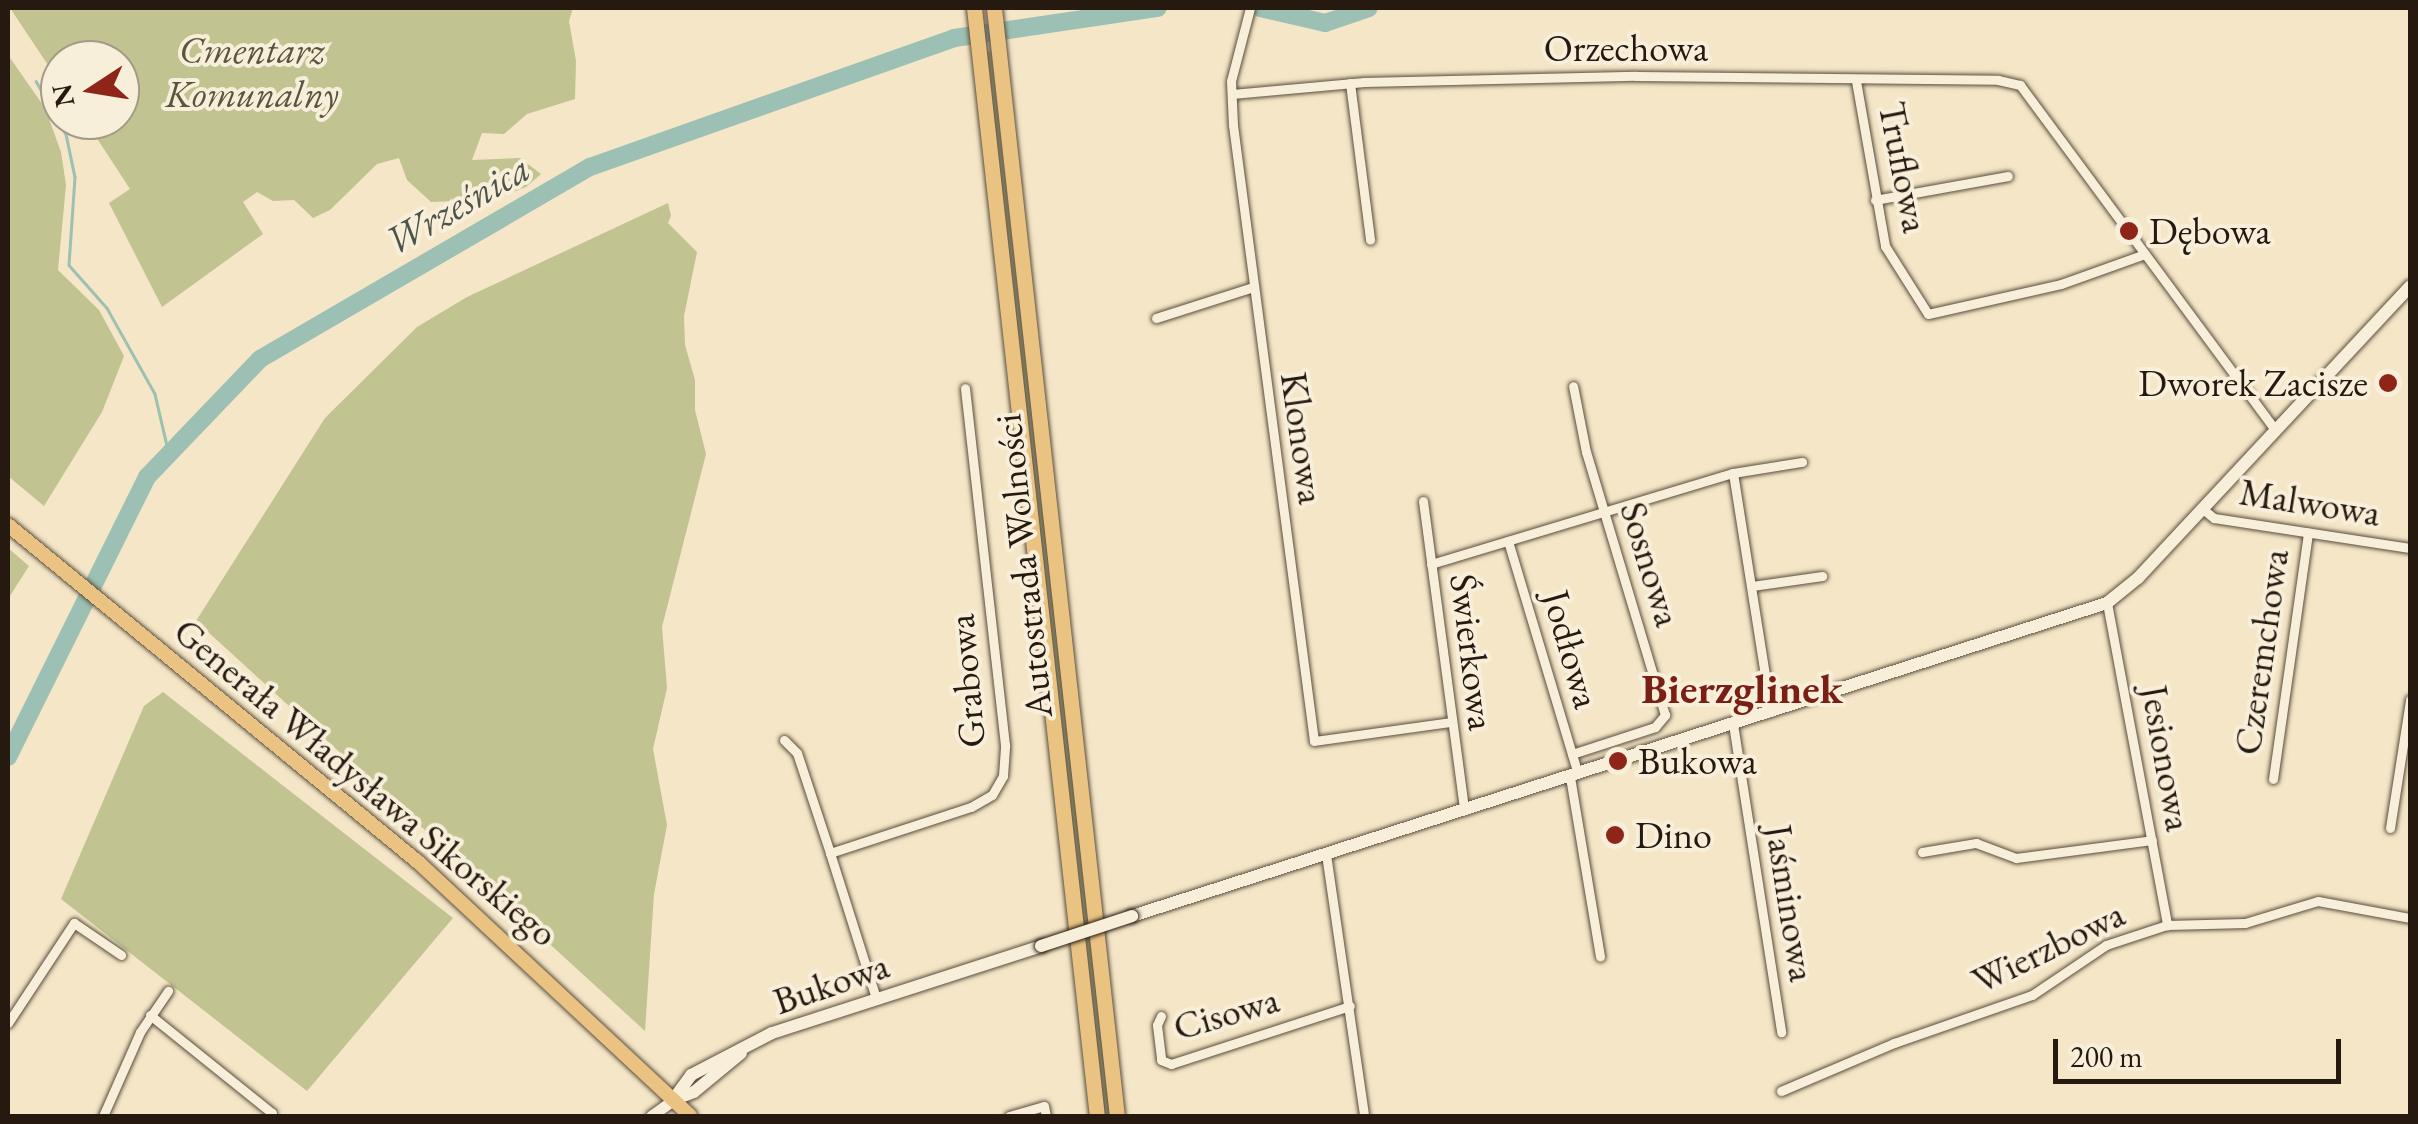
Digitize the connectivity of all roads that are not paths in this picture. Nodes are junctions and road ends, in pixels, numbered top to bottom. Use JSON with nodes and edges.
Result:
{"nodes":[{"id":1,"x":994,"y":9,"type":"edge"},
{"id":2,"x":1249,"y":10,"type":"edge"},
{"id":3,"x":974,"y":11,"type":"edge"},
{"id":4,"x":1856,"y":81,"type":"junction"},
{"id":5,"x":1350,"y":83,"type":"junction"},
{"id":6,"x":1232,"y":94,"type":"junction"},
{"id":7,"x":2008,"y":176,"type":"dead end"},
{"id":8,"x":1875,"y":200,"type":"junction"},
{"id":9,"x":1370,"y":240,"type":"dead end"},
{"id":10,"x":2146,"y":254,"type":"junction"},
{"id":11,"x":2410,"y":286,"type":"edge"},
{"id":12,"x":1253,"y":287,"type":"junction"},
{"id":13,"x":1156,"y":318,"type":"dead end"},
{"id":14,"x":1573,"y":386,"type":"dead end"},
{"id":15,"x":964,"y":388,"type":"dead end"},
{"id":16,"x":2276,"y":431,"type":"junction"},
{"id":17,"x":1802,"y":462,"type":"dead end"},
{"id":18,"x":1733,"y":474,"type":"junction"},
{"id":19,"x":1423,"y":502,"type":"dead end"},
{"id":20,"x":2204,"y":510,"type":"junction"},
{"id":21,"x":1604,"y":512,"type":"junction"},
{"id":22,"x":8,"y":525,"type":"edge"},
{"id":23,"x":2308,"y":532,"type":"junction"},
{"id":24,"x":1508,"y":540,"type":"junction"},
{"id":25,"x":2410,"y":548,"type":"edge"},
{"id":26,"x":1431,"y":564,"type":"junction"},
{"id":27,"x":1822,"y":576,"type":"dead end"},
{"id":28,"x":1752,"y":586,"type":"junction"},
{"id":29,"x":2107,"y":602,"type":"junction"},
{"id":30,"x":2410,"y":700,"type":"edge"},
{"id":31,"x":1771,"y":712,"type":"junction"},
{"id":32,"x":1452,"y":722,"type":"junction"},
{"id":33,"x":1733,"y":724,"type":"junction"},
{"id":34,"x":784,"y":740,"type":"dead end"},
{"id":35,"x":1572,"y":754,"type":"junction"},
{"id":36,"x":1574,"y":775,"type":"junction"},
{"id":37,"x":2274,"y":779,"type":"dead end"},
{"id":38,"x":1464,"y":810,"type":"junction"},
{"id":39,"x":2390,"y":828,"type":"dead end"},
{"id":40,"x":2152,"y":840,"type":"junction"},
{"id":41,"x":1922,"y":852,"type":"dead end"},
{"id":42,"x":830,"y":853,"type":"junction"},
{"id":43,"x":1326,"y":854,"type":"junction"},
{"id":44,"x":2410,"y":918,"type":"edge"},
{"id":45,"x":2167,"y":925,"type":"junction"},
{"id":46,"x":121,"y":954,"type":"dead end"},
{"id":47,"x":1600,"y":957,"type":"dead end"},
{"id":48,"x":168,"y":991,"type":"dead end"},
{"id":49,"x":876,"y":998,"type":"junction"},
{"id":50,"x":1350,"y":1006,"type":"junction"},
{"id":51,"x":150,"y":1015,"type":"junction"},
{"id":52,"x":1161,"y":1016,"type":"dead end"},
{"id":53,"x":8,"y":1023,"type":"edge"},
{"id":54,"x":1780,"y":1032,"type":"dead end"},
{"id":55,"x":1780,"y":1091,"type":"dead end"},
{"id":56,"x":673,"y":1100,"type":"junction"},
{"id":57,"x":102,"y":1116,"type":"edge"},
{"id":58,"x":269,"y":1116,"type":"edge"},
{"id":59,"x":650,"y":1116,"type":"edge"},
{"id":60,"x":690,"y":1116,"type":"edge"},
{"id":61,"x":1008,"y":1116,"type":"edge"},
{"id":62,"x":1046,"y":1116,"type":"edge"},
{"id":63,"x":1097,"y":1116,"type":"edge"},
{"id":64,"x":1117,"y":1116,"type":"edge"},
{"id":65,"x":1364,"y":1116,"type":"edge"}],
"edges":[{"from":1,"to":64,"type":"highway","name":"Autostrada Wolności"},
{"from":2,"to":6,"type":"street","name":"Klonowa"},
{"from":3,"to":63,"type":"highway","name":"Autostrada Wolności"},
{"from":4,"to":5,"type":"street","name":"Orzechowa"},
{"from":4,"to":8,"type":"street","name":"Truflowa"},
{"from":4,"to":10,"type":"street","name":"Orzechowa"},
{"from":5,"to":6,"type":"street","name":"Orzechowa"},
{"from":5,"to":9,"type":"street"},
{"from":6,"to":12,"type":"street","name":"Klonowa"},
{"from":7,"to":8,"type":"street"},
{"from":8,"to":10,"type":"street","name":"Truflowa"},
{"from":10,"to":16,"type":"street"},
{"from":11,"to":16,"type":"main road"},
{"from":12,"to":13,"type":"street"},
{"from":12,"to":32,"type":"street","name":"Klonowa"},
{"from":14,"to":21,"type":"street","name":"Sosnowa"},
{"from":15,"to":42,"type":"street","name":"Grabowa"},
{"from":16,"to":20,"type":"main road"},
{"from":17,"to":18,"type":"street"},
{"from":18,"to":21,"type":"street"},
{"from":18,"to":28,"type":"street"},
{"from":19,"to":26,"type":"street","name":"Świerkowa"},
{"from":20,"to":23,"type":"street","name":"Malwowa"},
{"from":20,"to":29,"type":"main road"},
{"from":21,"to":24,"type":"street"},
{"from":21,"to":35,"type":"street","name":"Sosnowa"},
{"from":22,"to":56,"type":"main road","name":"Generała Władysława Sikorskiego"},
{"from":23,"to":25,"type":"street","name":"Malwowa"},
{"from":23,"to":37,"type":"street","name":"Czeremchowa"},
{"from":24,"to":26,"type":"street"},
{"from":24,"to":35,"type":"street","name":"Jodłowa"},
{"from":26,"to":32,"type":"street","name":"Świerkowa"},
{"from":27,"to":28,"type":"street"},
{"from":28,"to":31,"type":"street"},
{"from":29,"to":31,"type":"main road"},
{"from":29,"to":40,"type":"street","name":"Jesionowa"},
{"from":30,"to":39,"type":"street"},
{"from":31,"to":33,"type":"main road"},
{"from":32,"to":38,"type":"street","name":"Świerkowa"},
{"from":33,"to":36,"type":"main road"},
{"from":33,"to":54,"type":"street","name":"Jaśminowa"},
{"from":34,"to":42,"type":"street"},
{"from":35,"to":36,"type":"street","name":"Jodłowa"},
{"from":36,"to":38,"type":"main road"},
{"from":36,"to":47,"type":"street","name":"Jodłowa"},
{"from":38,"to":43,"type":"main road"},
{"from":40,"to":41,"type":"street"},
{"from":40,"to":45,"type":"street","name":"Jesionowa"},
{"from":42,"to":49,"type":"street"},
{"from":43,"to":49,"type":"main road","name":"Bukowa","bridge":true},
{"from":43,"to":50,"type":"street"},
{"from":44,"to":45,"type":"street","name":"Wierzbowa"},
{"from":45,"to":55,"type":"street","name":"Wierzbowa"},
{"from":46,"to":53,"type":"street"},
{"from":48,"to":51,"type":"street"},
{"from":49,"to":56,"type":"main road","name":"Bukowa"},
{"from":50,"to":52,"type":"street","name":"Cisowa"},
{"from":50,"to":65,"type":"street"},
{"from":51,"to":57,"type":"street"},
{"from":51,"to":58,"type":"street"},
{"from":56,"to":59,"type":"street"},
{"from":56,"to":60,"type":"main road","name":"Generała Władysława Sikorskiego"},
{"from":61,"to":62,"type":"street"}]}
